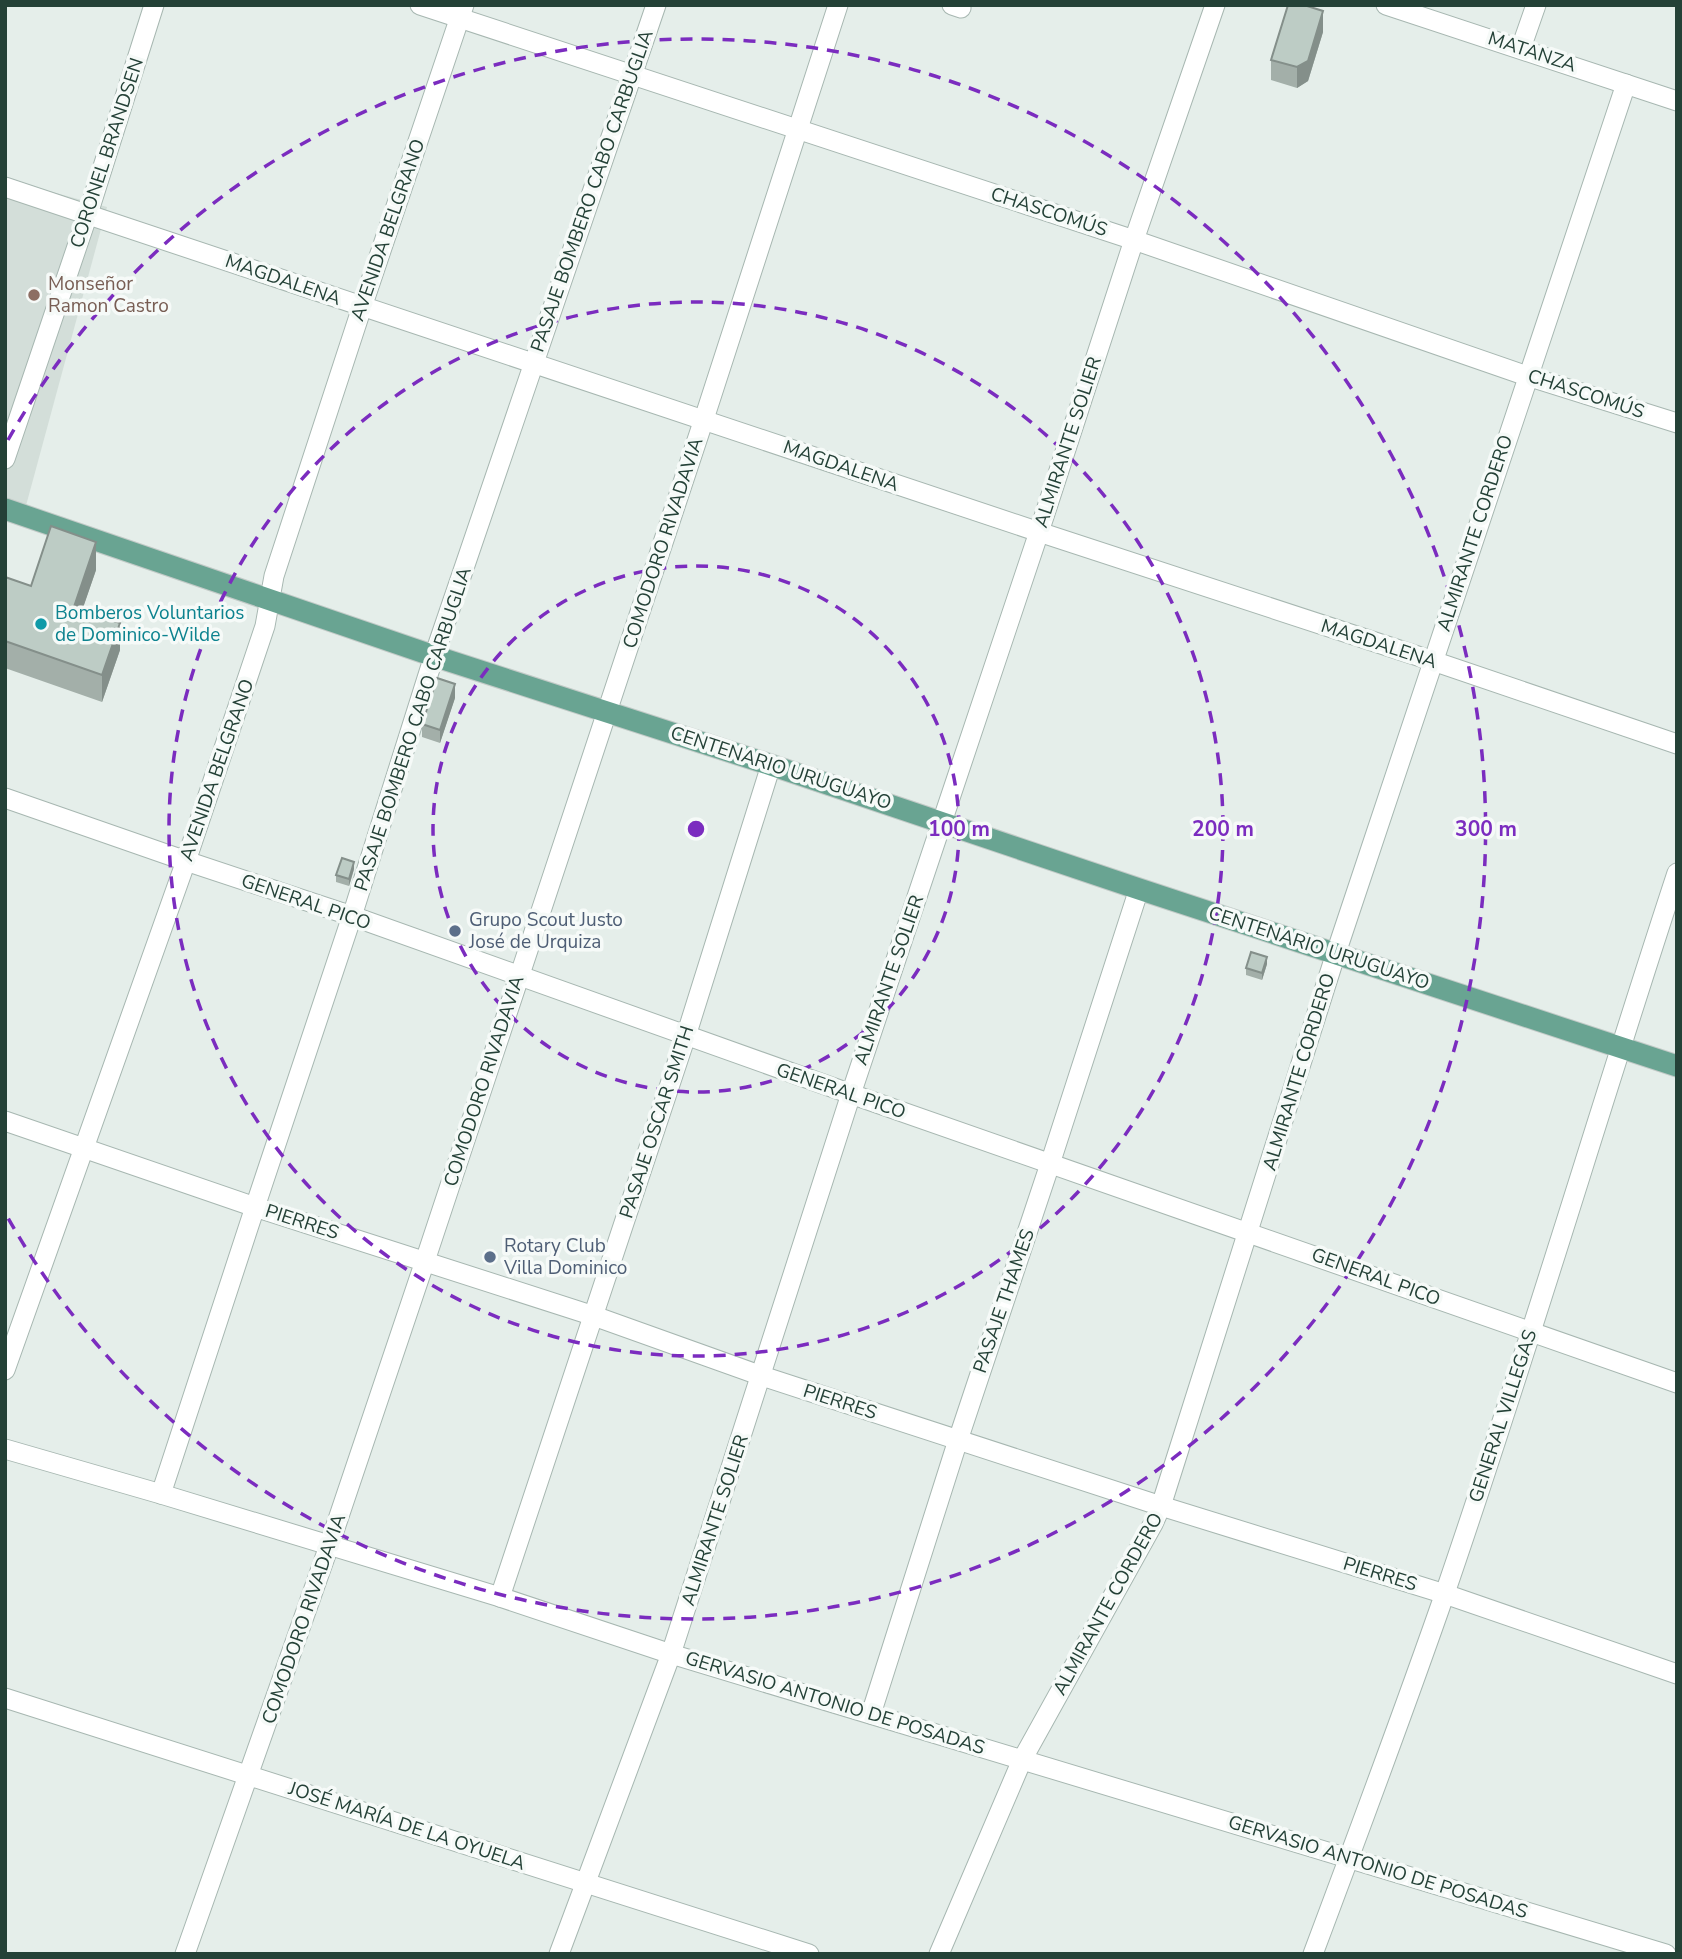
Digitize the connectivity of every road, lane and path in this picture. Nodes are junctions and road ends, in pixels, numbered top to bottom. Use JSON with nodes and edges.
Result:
{"nodes":[{"id":1,"x":154,"y":5,"type":"edge"},
{"id":2,"x":420,"y":5,"type":"edge"},
{"id":3,"x":656,"y":5,"type":"edge"},
{"id":4,"x":838,"y":5,"type":"edge"},
{"id":5,"x":1215,"y":5,"type":"edge"},
{"id":6,"x":1386,"y":5,"type":"edge"},
{"id":7,"x":1536,"y":5,"type":"edge"},
{"id":8,"x":462,"y":12,"type":"edge"},
{"id":9,"x":1521,"y":48,"type":"junction"},
{"id":10,"x":634,"y":75,"type":"junction"},
{"id":11,"x":1626,"y":84,"type":"junction"},
{"id":12,"x":1677,"y":101,"type":"edge"},
{"id":13,"x":797,"y":128,"type":"junction"},
{"id":14,"x":5,"y":187,"type":"edge"},
{"id":15,"x":88,"y":214,"type":"junction"},
{"id":16,"x":1134,"y":240,"type":"junction"},
{"id":17,"x":362,"y":307,"type":"junction"},
{"id":18,"x":533,"y":362,"type":"junction"},
{"id":19,"x":1527,"y":376,"type":"junction"},
{"id":20,"x":704,"y":419,"type":"junction"},
{"id":21,"x":1677,"y":424,"type":"edge"},
{"id":22,"x":5,"y":458,"type":"edge"},
{"id":23,"x":5,"y":509,"type":"edge"},
{"id":24,"x":1040,"y":532,"type":"junction"},
{"id":25,"x":270,"y":600,"type":"junction"},
{"id":26,"x":434,"y":656,"type":"junction"},
{"id":27,"x":1433,"y":661,"type":"junction"},
{"id":28,"x":607,"y":711,"type":"junction"},
{"id":29,"x":1677,"y":744,"type":"edge"},
{"id":30,"x":771,"y":765,"type":"junction"},
{"id":31,"x":5,"y":798,"type":"edge"},
{"id":32,"x":943,"y":822,"type":"junction"},
{"id":33,"x":186,"y":861,"type":"junction"},
{"id":34,"x":1677,"y":873,"type":"edge"},
{"id":35,"x":1139,"y":889,"type":"junction"},
{"id":36,"x":352,"y":916,"type":"junction"},
{"id":37,"x":1336,"y":953,"type":"junction"},
{"id":38,"x":519,"y":977,"type":"junction"},
{"id":39,"x":686,"y":1036,"type":"junction"},
{"id":40,"x":1619,"y":1048,"type":"junction"},
{"id":41,"x":1677,"y":1066,"type":"edge"},
{"id":42,"x":851,"y":1094,"type":"junction"},
{"id":43,"x":5,"y":1121,"type":"edge"},
{"id":44,"x":83,"y":1148,"type":"junction"},
{"id":45,"x":1050,"y":1164,"type":"junction"},
{"id":46,"x":255,"y":1207,"type":"junction"},
{"id":47,"x":1249,"y":1232,"type":"junction"},
{"id":48,"x":425,"y":1261,"type":"junction"},
{"id":49,"x":594,"y":1316,"type":"junction"},
{"id":50,"x":1531,"y":1333,"type":"junction"},
{"id":51,"x":5,"y":1370,"type":"edge"},
{"id":52,"x":762,"y":1376,"type":"junction"},
{"id":53,"x":1677,"y":1383,"type":"edge"},
{"id":54,"x":958,"y":1440,"type":"junction"},
{"id":55,"x":5,"y":1449,"type":"edge"},
{"id":56,"x":161,"y":1494,"type":"junction"},
{"id":57,"x":1161,"y":1506,"type":"junction"},
{"id":58,"x":329,"y":1546,"type":"junction"},
{"id":59,"x":1445,"y":1594,"type":"junction"},
{"id":60,"x":500,"y":1597,"type":"junction"},
{"id":61,"x":671,"y":1654,"type":"junction"},
{"id":62,"x":1677,"y":1674,"type":"edge"},
{"id":63,"x":5,"y":1698,"type":"edge"},
{"id":64,"x":872,"y":1714,"type":"junction"},
{"id":65,"x":1022,"y":1760,"type":"junction"},
{"id":66,"x":249,"y":1776,"type":"junction"},
{"id":67,"x":1349,"y":1858,"type":"junction"},
{"id":68,"x":586,"y":1883,"type":"junction"},
{"id":69,"x":185,"y":1954,"type":"edge"},
{"id":70,"x":559,"y":1954,"type":"edge"},
{"id":71,"x":809,"y":1954,"type":"edge"},
{"id":72,"x":939,"y":1954,"type":"edge"},
{"id":73,"x":1313,"y":1954,"type":"edge"},
{"id":74,"x":1666,"y":1954,"type":"edge"}],
"edges":[{"from":1,"to":15,"type":"street","name":"CORONEL BRANDSEN"},
{"from":2,"to":8,"type":"street","name":"CHASCOMÚS"},
{"from":3,"to":10,"type":"street","name":"PASAJE BOMBERO CABO CARBUGLIA"},
{"from":4,"to":13,"type":"street","name":"COMODORO RIVADAVIA"},
{"from":5,"to":16,"type":"street","name":"ALMIRANTE SOLIER"},
{"from":6,"to":9,"type":"street","name":"MATANZA"},
{"from":7,"to":9,"type":"street"},
{"from":8,"to":10,"type":"street","name":"CHASCOMÚS"},
{"from":8,"to":17,"type":"street","name":"AVENIDA BELGRANO"},
{"from":9,"to":11,"type":"street","name":"MATANZA"},
{"from":10,"to":13,"type":"street","name":"CHASCOMÚS"},
{"from":10,"to":18,"type":"street","name":"PASAJE BOMBERO CABO CARBUGLIA"},
{"from":11,"to":12,"type":"street","name":"MATANZA"},
{"from":11,"to":19,"type":"street","name":"ALMIRANTE CORDERO"},
{"from":13,"to":16,"type":"street","name":"CHASCOMÚS"},
{"from":13,"to":20,"type":"street","name":"COMODORO RIVADAVIA"},
{"from":14,"to":15,"type":"street","name":"MAGDALENA"},
{"from":15,"to":17,"type":"street","name":"MAGDALENA"},
{"from":15,"to":22,"type":"street","name":"CORONEL BRANDSEN"},
{"from":16,"to":19,"type":"street","name":"CHASCOMÚS"},
{"from":16,"to":24,"type":"street","name":"ALMIRANTE SOLIER"},
{"from":17,"to":18,"type":"street","name":"MAGDALENA"},
{"from":17,"to":25,"type":"street","name":"AVENIDA BELGRANO"},
{"from":18,"to":20,"type":"street","name":"MAGDALENA"},
{"from":18,"to":26,"type":"street","name":"PASAJE BOMBERO CABO CARBUGLIA"},
{"from":19,"to":21,"type":"street","name":"CHASCOMÚS"},
{"from":19,"to":27,"type":"street","name":"ALMIRANTE CORDERO"},
{"from":20,"to":24,"type":"street","name":"MAGDALENA"},
{"from":20,"to":28,"type":"street","name":"COMODORO RIVADAVIA"},
{"from":23,"to":25,"type":"main road","name":"CENTENARIO URUGUAYO"},
{"from":24,"to":27,"type":"street","name":"MAGDALENA"},
{"from":24,"to":32,"type":"street","name":"ALMIRANTE SOLIER"},
{"from":25,"to":26,"type":"main road","name":"CENTENARIO URUGUAYO"},
{"from":25,"to":33,"type":"street","name":"AVENIDA BELGRANO"},
{"from":26,"to":28,"type":"main road","name":"CENTENARIO URUGUAYO"},
{"from":26,"to":36,"type":"street","name":"PASAJE BOMBERO CABO CARBUGLIA"},
{"from":27,"to":29,"type":"street","name":"MAGDALENA"},
{"from":27,"to":37,"type":"street","name":"ALMIRANTE CORDERO"},
{"from":28,"to":30,"type":"main road","name":"CENTENARIO URUGUAYO"},
{"from":28,"to":38,"type":"street","name":"COMODORO RIVADAVIA"},
{"from":30,"to":32,"type":"main road","name":"CENTENARIO URUGUAYO"},
{"from":30,"to":39,"type":"street","name":"PASAJE OSCAR SMITH"},
{"from":31,"to":33,"type":"street","name":"GENERAL PICO"},
{"from":32,"to":35,"type":"main road","name":"CENTENARIO URUGUAYO"},
{"from":32,"to":42,"type":"street","name":"ALMIRANTE SOLIER"},
{"from":33,"to":36,"type":"street","name":"GENERAL PICO"},
{"from":33,"to":44,"type":"street","name":"AVENIDA BELGRANO"},
{"from":34,"to":40,"type":"street","name":"GENERAL VILLEGAS"},
{"from":35,"to":37,"type":"main road","name":"CENTENARIO URUGUAYO"},
{"from":35,"to":45,"type":"street","name":"PASAJE THAMES"},
{"from":36,"to":38,"type":"street","name":"GENERAL PICO"},
{"from":36,"to":46,"type":"street","name":"PASAJE BOMBERO CABO CARBUGLIA"},
{"from":37,"to":40,"type":"main road","name":"CENTENARIO URUGUAYO"},
{"from":37,"to":47,"type":"street","name":"ALMIRANTE CORDERO"},
{"from":38,"to":39,"type":"street","name":"GENERAL PICO"},
{"from":38,"to":48,"type":"street","name":"COMODORO RIVADAVIA"},
{"from":39,"to":42,"type":"street","name":"GENERAL PICO"},
{"from":39,"to":49,"type":"street","name":"PASAJE OSCAR SMITH"},
{"from":40,"to":41,"type":"main road","name":"CENTENARIO URUGUAYO"},
{"from":40,"to":50,"type":"street","name":"GENERAL VILLEGAS"},
{"from":42,"to":45,"type":"street","name":"GENERAL PICO"},
{"from":42,"to":52,"type":"street","name":"ALMIRANTE SOLIER"},
{"from":43,"to":44,"type":"street","name":"PIERRES"},
{"from":44,"to":46,"type":"street","name":"PIERRES"},
{"from":44,"to":51,"type":"street","name":"AVENIDA BELGRANO"},
{"from":45,"to":47,"type":"street","name":"GENERAL PICO"},
{"from":45,"to":54,"type":"street","name":"PASAJE THAMES"},
{"from":46,"to":48,"type":"street","name":"PIERRES"},
{"from":46,"to":56,"type":"street","name":"PASAJE BOMBERO CABO CARBUGLIA"},
{"from":47,"to":50,"type":"street","name":"GENERAL PICO"},
{"from":47,"to":57,"type":"street","name":"ALMIRANTE CORDERO"},
{"from":48,"to":49,"type":"street","name":"PIERRES"},
{"from":48,"to":58,"type":"street","name":"COMODORO RIVADAVIA"},
{"from":49,"to":52,"type":"street","name":"PIERRES"},
{"from":49,"to":60,"type":"street","name":"PASAJE OSCAR SMITH"},
{"from":50,"to":53,"type":"street","name":"GENERAL PICO"},
{"from":50,"to":59,"type":"street","name":"GENERAL VILLEGAS"},
{"from":52,"to":54,"type":"street","name":"PIERRES"},
{"from":52,"to":61,"type":"street","name":"ALMIRANTE SOLIER"},
{"from":54,"to":57,"type":"street","name":"PIERRES"},
{"from":54,"to":64,"type":"street","name":"PASAJE THAMES"},
{"from":55,"to":56,"type":"street","name":"GERVASIO ANTONIO DE POSADAS"},
{"from":56,"to":58,"type":"street","name":"GERVASIO ANTONIO DE POSADAS"},
{"from":57,"to":59,"type":"street","name":"PIERRES"},
{"from":57,"to":65,"type":"street","name":"ALMIRANTE CORDERO"},
{"from":58,"to":60,"type":"street","name":"GERVASIO ANTONIO DE POSADAS"},
{"from":58,"to":66,"type":"street","name":"COMODORO RIVADAVIA"},
{"from":59,"to":62,"type":"street","name":"PIERRES"},
{"from":59,"to":67,"type":"street","name":"GENERAL VILLEGAS"},
{"from":60,"to":61,"type":"street","name":"GERVASIO ANTONIO DE POSADAS"},
{"from":61,"to":64,"type":"street","name":"GERVASIO ANTONIO DE POSADAS"},
{"from":61,"to":68,"type":"street","name":"ALMIRANTE SOLIER"},
{"from":63,"to":66,"type":"street","name":"JOSÉ MARÍA DE LA OYUELA"},
{"from":64,"to":65,"type":"street","name":"GERVASIO ANTONIO DE POSADAS"},
{"from":65,"to":67,"type":"street","name":"GERVASIO ANTONIO DE POSADAS"},
{"from":65,"to":72,"type":"street","name":"ALMIRANTE CORDERO"},
{"from":66,"to":68,"type":"street","name":"JOSÉ MARÍA DE LA OYUELA"},
{"from":66,"to":69,"type":"street","name":"COMODORO RIVADAVIA"},
{"from":67,"to":73,"type":"street","name":"GENERAL VILLEGAS"},
{"from":67,"to":74,"type":"street","name":"GERVASIO ANTONIO DE POSADAS"},
{"from":68,"to":70,"type":"street","name":"ALMIRANTE SOLIER"},
{"from":68,"to":71,"type":"street","name":"JOSÉ MARÍA DE LA OYUELA"}]}
